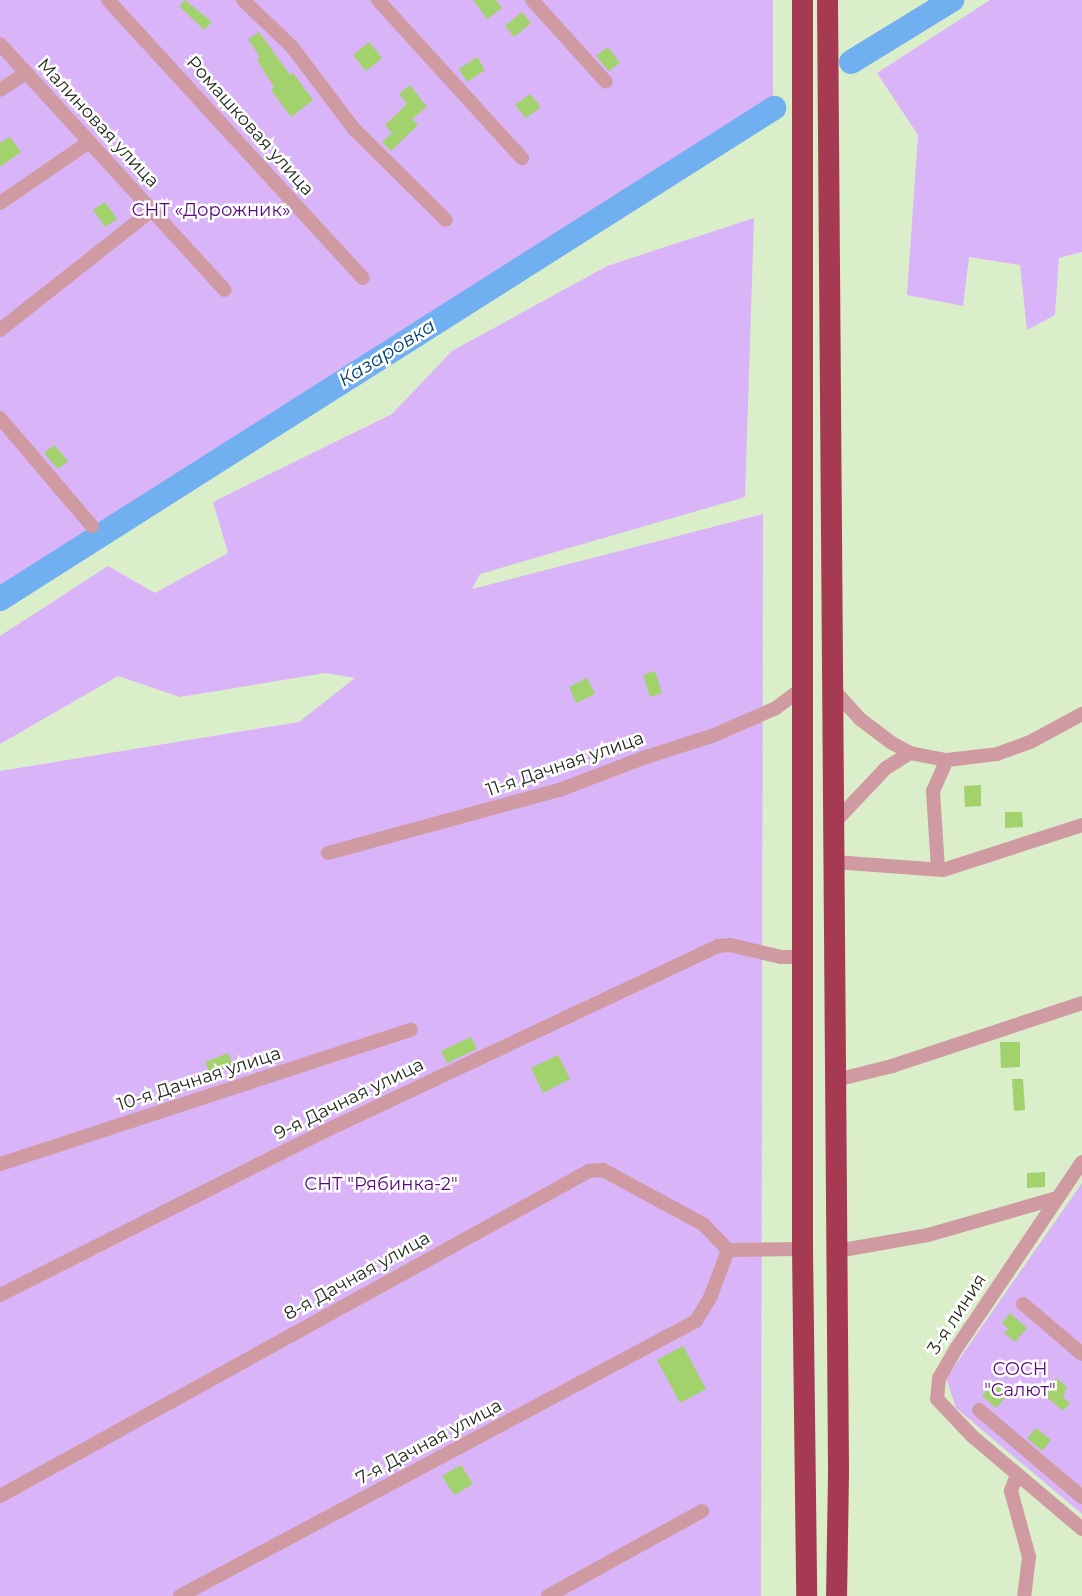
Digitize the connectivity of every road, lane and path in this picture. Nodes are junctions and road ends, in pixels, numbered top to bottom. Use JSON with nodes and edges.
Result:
{"nodes":[{"id":1,"x":108,"y":0,"type":"edge"},
{"id":2,"x":243,"y":0,"type":"edge"},
{"id":3,"x":378,"y":0,"type":"edge"},
{"id":4,"x":532,"y":0,"type":"edge"},
{"id":5,"x":802,"y":0,"type":"edge"},
{"id":6,"x":827,"y":0,"type":"edge"},
{"id":7,"x":0,"y":44,"type":"edge"},
{"id":8,"x":26,"y":73,"type":"junction"},
{"id":9,"x":606,"y":82,"type":"dead end"},
{"id":10,"x":0,"y":90,"type":"edge"},
{"id":11,"x":89,"y":142,"type":"junction"},
{"id":12,"x":522,"y":158,"type":"dead end"},
{"id":13,"x":0,"y":203,"type":"edge"},
{"id":14,"x":153,"y":209,"type":"junction"},
{"id":15,"x":446,"y":220,"type":"dead end"},
{"id":16,"x":363,"y":278,"type":"dead end"},
{"id":17,"x":225,"y":290,"type":"dead end"},
{"id":18,"x":0,"y":330,"type":"edge"},
{"id":19,"x":0,"y":418,"type":"edge"},
{"id":20,"x":92,"y":526,"type":"dead end"},
{"id":21,"x":804,"y":687,"type":"junction"},
{"id":22,"x":832,"y":688,"type":"junction"},
{"id":23,"x":1082,"y":714,"type":"edge"},
{"id":24,"x":910,"y":753,"type":"junction"},
{"id":25,"x":947,"y":760,"type":"junction"},
{"id":26,"x":833,"y":824,"type":"junction"},
{"id":27,"x":1082,"y":825,"type":"edge"},
{"id":28,"x":328,"y":853,"type":"dead end"},
{"id":29,"x":834,"y":862,"type":"junction"},
{"id":30,"x":938,"y":869,"type":"junction"},
{"id":31,"x":801,"y":957,"type":"junction"},
{"id":32,"x":1082,"y":1003,"type":"edge"},
{"id":33,"x":411,"y":1030,"type":"dead end"},
{"id":34,"x":836,"y":1080,"type":"junction"},
{"id":35,"x":1082,"y":1163,"type":"edge"},
{"id":36,"x":0,"y":1164,"type":"edge"},
{"id":37,"x":1057,"y":1198,"type":"junction"},
{"id":38,"x":802,"y":1219,"type":"junction"},
{"id":39,"x":836,"y":1219,"type":"junction"},
{"id":40,"x":802,"y":1249,"type":"junction"},
{"id":41,"x":728,"y":1250,"type":"junction"},
{"id":42,"x":837,"y":1251,"type":"junction"},
{"id":43,"x":0,"y":1295,"type":"edge"},
{"id":44,"x":1023,"y":1304,"type":"dead end"},
{"id":45,"x":1082,"y":1354,"type":"edge"},
{"id":46,"x":979,"y":1410,"type":"dead end"},
{"id":47,"x":1017,"y":1475,"type":"junction"},
{"id":48,"x":0,"y":1496,"type":"edge"},
{"id":49,"x":1082,"y":1497,"type":"edge"},
{"id":50,"x":702,"y":1511,"type":"dead end"},
{"id":51,"x":1082,"y":1529,"type":"edge"},
{"id":52,"x":180,"y":1596,"type":"edge"},
{"id":53,"x":548,"y":1596,"type":"edge"},
{"id":54,"x":806,"y":1596,"type":"edge"},
{"id":55,"x":836,"y":1596,"type":"edge"},
{"id":56,"x":1024,"y":1596,"type":"edge"}],
"edges":[{"from":1,"to":16,"type":"street","name":"Ромашковая улица"},
{"from":2,"to":15,"type":"street"},
{"from":3,"to":12,"type":"street"},
{"from":4,"to":9,"type":"street"},
{"from":5,"to":21,"type":"highway"},
{"from":6,"to":22,"type":"highway"},
{"from":7,"to":8,"type":"street","name":"Малиновая улица"},
{"from":8,"to":10,"type":"street"},
{"from":8,"to":11,"type":"street","name":"Малиновая улица"},
{"from":11,"to":13,"type":"street"},
{"from":11,"to":14,"type":"street","name":"Малиновая улица"},
{"from":14,"to":17,"type":"street","name":"Малиновая улица"},
{"from":14,"to":18,"type":"street"},
{"from":19,"to":20,"type":"street"},
{"from":21,"to":28,"type":"street","name":"11-я Дачная улица"},
{"from":21,"to":31,"type":"highway"},
{"from":22,"to":24,"type":"street"},
{"from":22,"to":26,"type":"highway"},
{"from":23,"to":25,"type":"street"},
{"from":24,"to":25,"type":"street"},
{"from":24,"to":26,"type":"street"},
{"from":25,"to":30,"type":"street"},
{"from":26,"to":29,"type":"highway"},
{"from":27,"to":30,"type":"street"},
{"from":29,"to":30,"type":"street"},
{"from":29,"to":34,"type":"highway"},
{"from":31,"to":38,"type":"highway"},
{"from":31,"to":43,"type":"street","name":"9-я Дачная улица"},
{"from":32,"to":34,"type":"street"},
{"from":33,"to":36,"type":"street","name":"10-я Дачная улица"},
{"from":34,"to":39,"type":"highway"},
{"from":35,"to":37,"type":"street","name":"3-я линия"},
{"from":37,"to":42,"type":"street"},
{"from":37,"to":47,"type":"street","name":"3-я линия"},
{"from":38,"to":39,"type":"highway"},
{"from":38,"to":40,"type":"highway"},
{"from":39,"to":42,"type":"highway"},
{"from":40,"to":41,"type":"street"},
{"from":40,"to":54,"type":"highway"},
{"from":41,"to":48,"type":"street","name":"8-я Дачная улица"},
{"from":41,"to":52,"type":"street","name":"7-я Дачная улица"},
{"from":42,"to":55,"type":"highway"},
{"from":44,"to":45,"type":"street"},
{"from":46,"to":49,"type":"street"},
{"from":47,"to":51,"type":"street","name":"3-я линия"},
{"from":47,"to":56,"type":"street"},
{"from":50,"to":53,"type":"street"}]}
